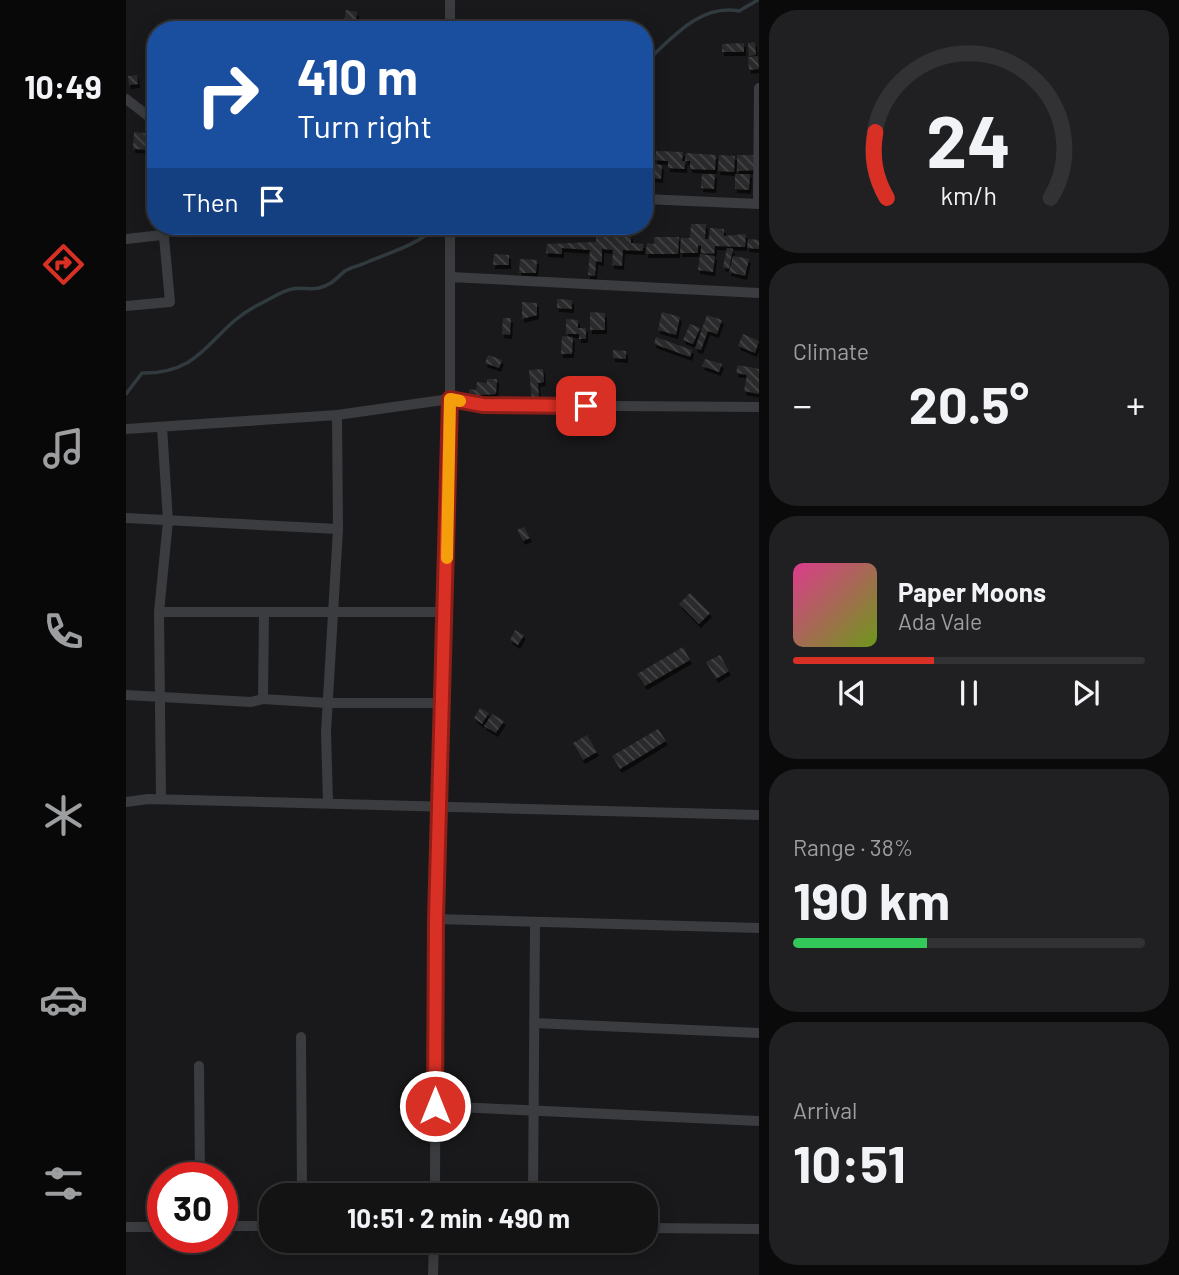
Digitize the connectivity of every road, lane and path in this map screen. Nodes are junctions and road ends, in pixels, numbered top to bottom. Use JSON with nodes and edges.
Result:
{"nodes":[{"id":1,"x":450,"y":0,"type":"edge"},
{"id":2,"x":450,"y":21,"type":"edge"},
{"id":3,"x":759,"y":88,"type":"edge"},
{"id":4,"x":126,"y":99,"type":"edge"},
{"id":5,"x":147,"y":115,"type":"edge"},
{"id":6,"x":653,"y":199,"type":"edge"},
{"id":7,"x":758,"y":204,"type":"edge"},
{"id":8,"x":147,"y":234,"type":"edge"},
{"id":9,"x":163,"y":235,"type":"edge"},
{"id":10,"x":450,"y":235,"type":"edge"},
{"id":11,"x":126,"y":239,"type":"edge"},
{"id":12,"x":450,"y":277,"type":"junction"},
{"id":13,"x":759,"y":293,"type":"edge"},
{"id":14,"x":126,"y":306,"type":"edge"},
{"id":15,"x":450,"y":399,"type":"junction"},
{"id":16,"x":759,"y":407,"type":"edge"},
{"id":17,"x":337,"y":415,"type":"junction"},
{"id":18,"x":162,"y":427,"type":"junction"},
{"id":19,"x":126,"y":429,"type":"edge"},
{"id":20,"x":126,"y":518,"type":"edge"},
{"id":21,"x":168,"y":521,"type":"junction"},
{"id":22,"x":338,"y":529,"type":"junction"},
{"id":23,"x":159,"y":612,"type":"junction"},
{"id":24,"x":446,"y":612,"type":"junction"},
{"id":25,"x":264,"y":613,"type":"junction"},
{"id":26,"x":332,"y":613,"type":"junction"},
{"id":27,"x":126,"y":695,"type":"edge"},
{"id":28,"x":160,"y":697,"type":"junction"},
{"id":29,"x":263,"y":699,"type":"junction"},
{"id":30,"x":327,"y":703,"type":"junction"},
{"id":31,"x":443,"y":703,"type":"junction"},
{"id":32,"x":161,"y":799,"type":"junction"},
{"id":33,"x":126,"y":802,"type":"edge"},
{"id":34,"x":328,"y":802,"type":"junction"},
{"id":35,"x":441,"y":804,"type":"junction"},
{"id":36,"x":759,"y":815,"type":"edge"},
{"id":37,"x":436,"y":919,"type":"junction"},
{"id":38,"x":535,"y":922,"type":"junction"},
{"id":39,"x":759,"y":928,"type":"edge"},
{"id":40,"x":534,"y":1023,"type":"junction"},
{"id":41,"x":759,"y":1032,"type":"edge"},
{"id":42,"x":301,"y":1037,"type":"dead end"},
{"id":43,"x":199,"y":1066,"type":"dead end"},
{"id":44,"x":435,"y":1106,"type":"junction"},
{"id":45,"x":534,"y":1111,"type":"junction"},
{"id":46,"x":759,"y":1121,"type":"edge"},
{"id":47,"x":200,"y":1162,"type":"edge"},
{"id":48,"x":302,"y":1183,"type":"edge"},
{"id":49,"x":435,"y":1183,"type":"edge"},
{"id":50,"x":533,"y":1183,"type":"edge"},
{"id":51,"x":238,"y":1226,"type":"edge"},
{"id":52,"x":259,"y":1226,"type":"edge"},
{"id":53,"x":126,"y":1227,"type":"edge"},
{"id":54,"x":147,"y":1227,"type":"edge"},
{"id":55,"x":658,"y":1228,"type":"edge"},
{"id":56,"x":759,"y":1229,"type":"edge"},
{"id":57,"x":434,"y":1253,"type":"edge"},
{"id":58,"x":433,"y":1275,"type":"edge"}],
"edges":[{"from":1,"to":2,"type":"street"},
{"from":3,"to":7,"type":"street"},
{"from":4,"to":5,"type":"street"},
{"from":6,"to":7,"type":"street"},
{"from":8,"to":11,"type":"street"},
{"from":9,"to":14,"type":"street"},
{"from":10,"to":12,"type":"street"},
{"from":12,"to":13,"type":"street"},
{"from":12,"to":15,"type":"street"},
{"from":15,"to":16,"type":"street"},
{"from":15,"to":17,"type":"street"},
{"from":15,"to":24,"type":"street"},
{"from":17,"to":18,"type":"street"},
{"from":17,"to":22,"type":"street"},
{"from":18,"to":19,"type":"street"},
{"from":18,"to":21,"type":"street"},
{"from":20,"to":21,"type":"street"},
{"from":21,"to":22,"type":"street"},
{"from":21,"to":23,"type":"street"},
{"from":22,"to":26,"type":"street"},
{"from":23,"to":25,"type":"street"},
{"from":23,"to":28,"type":"street"},
{"from":24,"to":26,"type":"street"},
{"from":24,"to":31,"type":"street"},
{"from":25,"to":26,"type":"street"},
{"from":25,"to":29,"type":"street"},
{"from":26,"to":30,"type":"street"},
{"from":27,"to":28,"type":"street"},
{"from":28,"to":29,"type":"street"},
{"from":28,"to":32,"type":"street"},
{"from":29,"to":30,"type":"street"},
{"from":30,"to":31,"type":"street"},
{"from":30,"to":34,"type":"street"},
{"from":31,"to":35,"type":"street"},
{"from":32,"to":33,"type":"street"},
{"from":32,"to":34,"type":"street"},
{"from":34,"to":35,"type":"street"},
{"from":35,"to":36,"type":"street"},
{"from":35,"to":37,"type":"street"},
{"from":37,"to":38,"type":"street"},
{"from":37,"to":44,"type":"street"},
{"from":38,"to":39,"type":"street"},
{"from":38,"to":40,"type":"street"},
{"from":40,"to":41,"type":"street"},
{"from":40,"to":45,"type":"street"},
{"from":42,"to":48,"type":"street"},
{"from":43,"to":47,"type":"street"},
{"from":44,"to":45,"type":"street"},
{"from":44,"to":49,"type":"street"},
{"from":45,"to":46,"type":"street"},
{"from":45,"to":50,"type":"street"},
{"from":51,"to":52,"type":"street"},
{"from":53,"to":54,"type":"street"},
{"from":55,"to":56,"type":"street"},
{"from":57,"to":58,"type":"street"}]}
